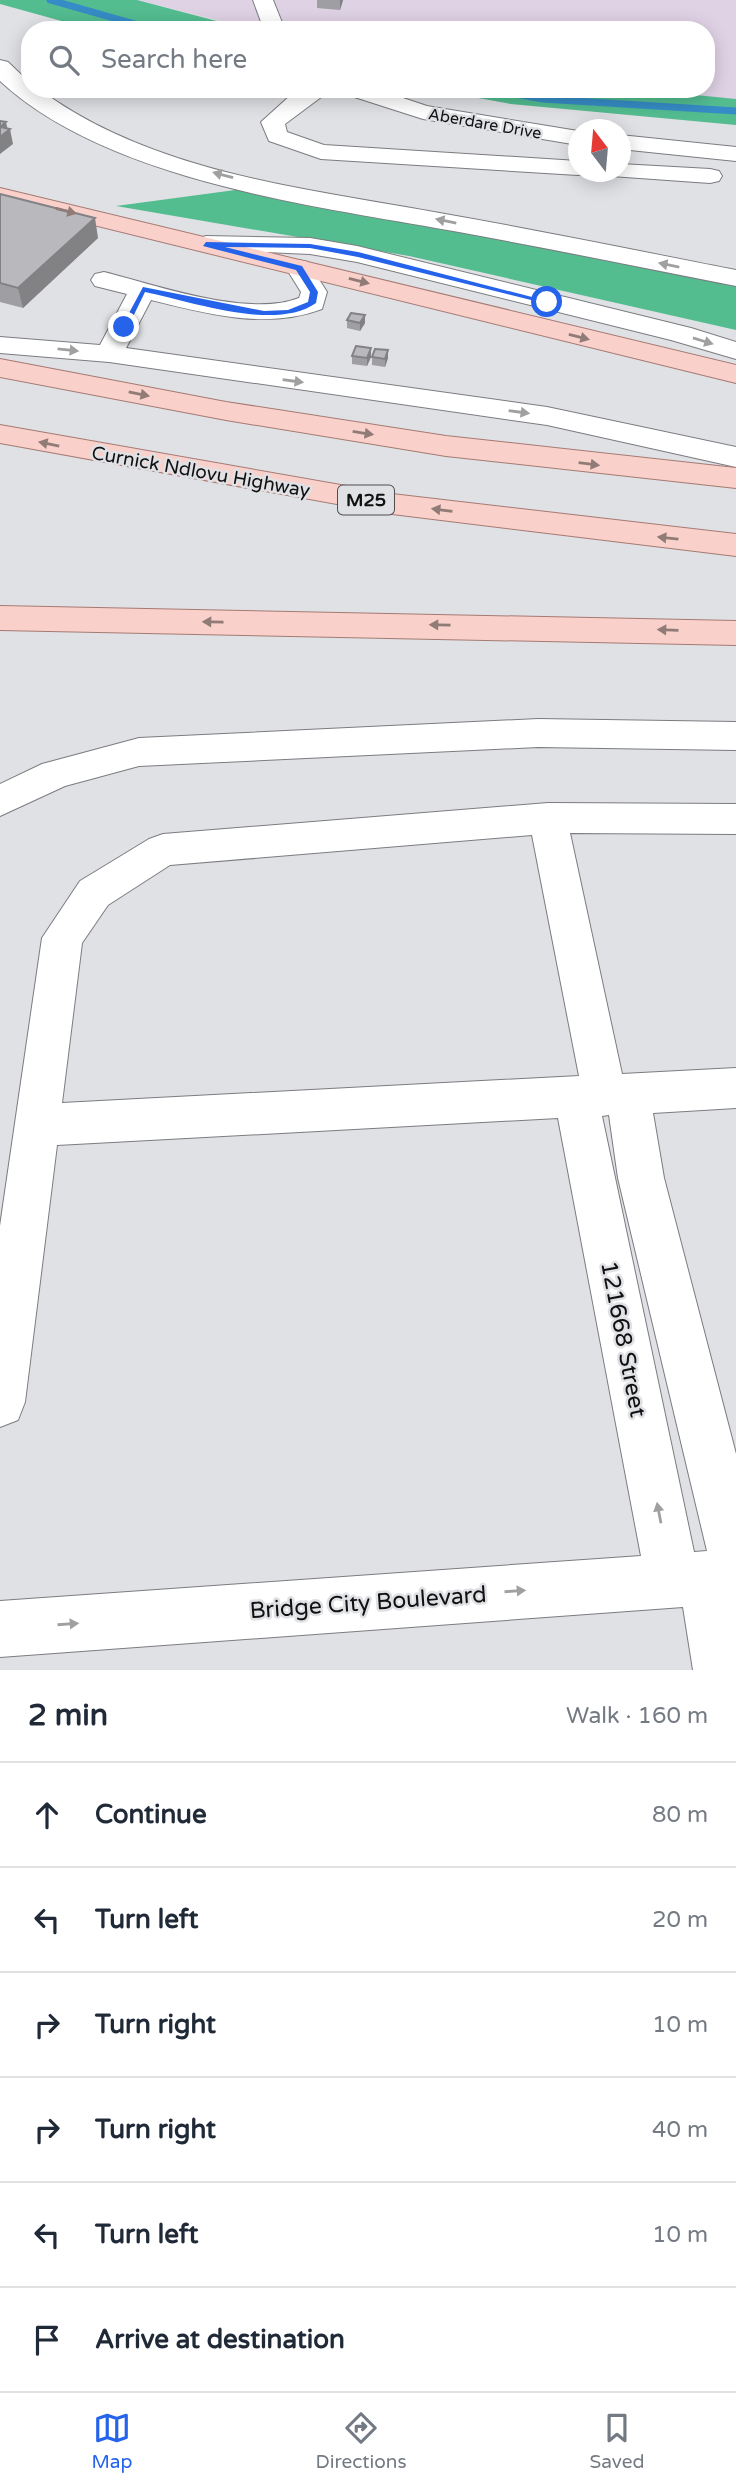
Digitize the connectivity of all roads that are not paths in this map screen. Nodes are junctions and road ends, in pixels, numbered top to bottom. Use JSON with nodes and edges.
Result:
{"nodes":[{"id":1,"x":263,"y":0,"type":"edge"},
{"id":2,"x":271,"y":21,"type":"edge"},
{"id":3,"x":0,"y":56,"type":"edge"},
{"id":4,"x":0,"y":67,"type":"edge"},
{"id":5,"x":21,"y":69,"type":"edge"},
{"id":6,"x":21,"y":87,"type":"edge"},
{"id":7,"x":36,"y":98,"type":"edge"},
{"id":8,"x":71,"y":98,"type":"edge"},
{"id":9,"x":305,"y":98,"type":"edge"},
{"id":10,"x":380,"y":98,"type":"edge"},
{"id":11,"x":568,"y":136,"type":"edge"},
{"id":12,"x":631,"y":143,"type":"edge"},
{"id":13,"x":736,"y":154,"type":"edge"},
{"id":14,"x":631,"y":163,"type":"edge"},
{"id":15,"x":568,"y":167,"type":"edge"},
{"id":16,"x":631,"y":171,"type":"edge"},
{"id":17,"x":736,"y":179,"type":"edge"},
{"id":18,"x":0,"y":195,"type":"edge"},
{"id":19,"x":206,"y":244,"type":"junction"},
{"id":20,"x":709,"y":248,"type":"dead end"},
{"id":21,"x":299,"y":268,"type":"junction"},
{"id":22,"x":100,"y":269,"type":"dead end"},
{"id":23,"x":736,"y":278,"type":"edge"},
{"id":24,"x":140,"y":288,"type":"junction"},
{"id":25,"x":0,"y":345,"type":"edge"},
{"id":26,"x":736,"y":351,"type":"edge"},
{"id":27,"x":109,"y":354,"type":"junction"},
{"id":28,"x":0,"y":368,"type":"edge"},
{"id":29,"x":736,"y":374,"type":"edge"},
{"id":30,"x":0,"y":434,"type":"edge"},
{"id":31,"x":736,"y":457,"type":"edge"},
{"id":32,"x":736,"y":478,"type":"edge"},
{"id":33,"x":736,"y":545,"type":"edge"},
{"id":34,"x":0,"y":618,"type":"edge"},
{"id":35,"x":736,"y":632,"type":"edge"},
{"id":36,"x":736,"y":736,"type":"edge"},
{"id":37,"x":0,"y":801,"type":"edge"},
{"id":38,"x":548,"y":818,"type":"junction"},
{"id":39,"x":736,"y":819,"type":"edge"},
{"id":40,"x":736,"y":1088,"type":"edge"},
{"id":41,"x":603,"y":1096,"type":"junction"},
{"id":42,"x":36,"y":1125,"type":"junction"},
{"id":43,"x":0,"y":1402,"type":"edge"},
{"id":44,"x":713,"y":1572,"type":"edge"},
{"id":45,"x":0,"y":1629,"type":"edge"},
{"id":46,"x":721,"y":1670,"type":"edge"}],
"edges":[{"from":1,"to":2,"type":"street"},
{"from":3,"to":5,"type":"street"},
{"from":6,"to":4,"type":"street","one_way":true},
{"from":23,"to":7,"type":"street","one_way":true},
{"from":8,"to":20,"type":"street"},
{"from":9,"to":15,"type":"street"},
{"from":10,"to":11,"type":"street","name":"Aberdare Drive"},
{"from":12,"to":13,"type":"street"},
{"from":13,"to":14,"type":"street"},
{"from":16,"to":17,"type":"street"},
{"from":18,"to":19,"type":"main road","one_way":true},
{"from":19,"to":21,"type":"main road"},
{"from":19,"to":26,"type":"street","one_way":true},
{"from":21,"to":24,"type":"street"},
{"from":21,"to":29,"type":"main road","one_way":true},
{"from":22,"to":24,"type":"street"},
{"from":24,"to":27,"type":"street"},
{"from":25,"to":27,"type":"street","one_way":true},
{"from":27,"to":31,"type":"street","one_way":true},
{"from":28,"to":32,"type":"main road","one_way":true},
{"from":33,"to":30,"type":"main road","name":"Curnick Ndlovu Highway","number":"M25","one_way":true},
{"from":35,"to":34,"type":"main road","one_way":true},
{"from":36,"to":37,"type":"street"},
{"from":38,"to":39,"type":"street"},
{"from":38,"to":41,"type":"street","name":"121668 Street"},
{"from":38,"to":42,"type":"street"},
{"from":40,"to":41,"type":"street"},
{"from":41,"to":42,"type":"street"},
{"from":44,"to":41,"type":"street","name":"121668 Street","one_way":true},
{"from":41,"to":44,"type":"street","name":"121668 Street"},
{"from":42,"to":43,"type":"street"},
{"from":45,"to":44,"type":"street","name":"Bridge City Boulevard","one_way":true},
{"from":44,"to":46,"type":"street"}]}
